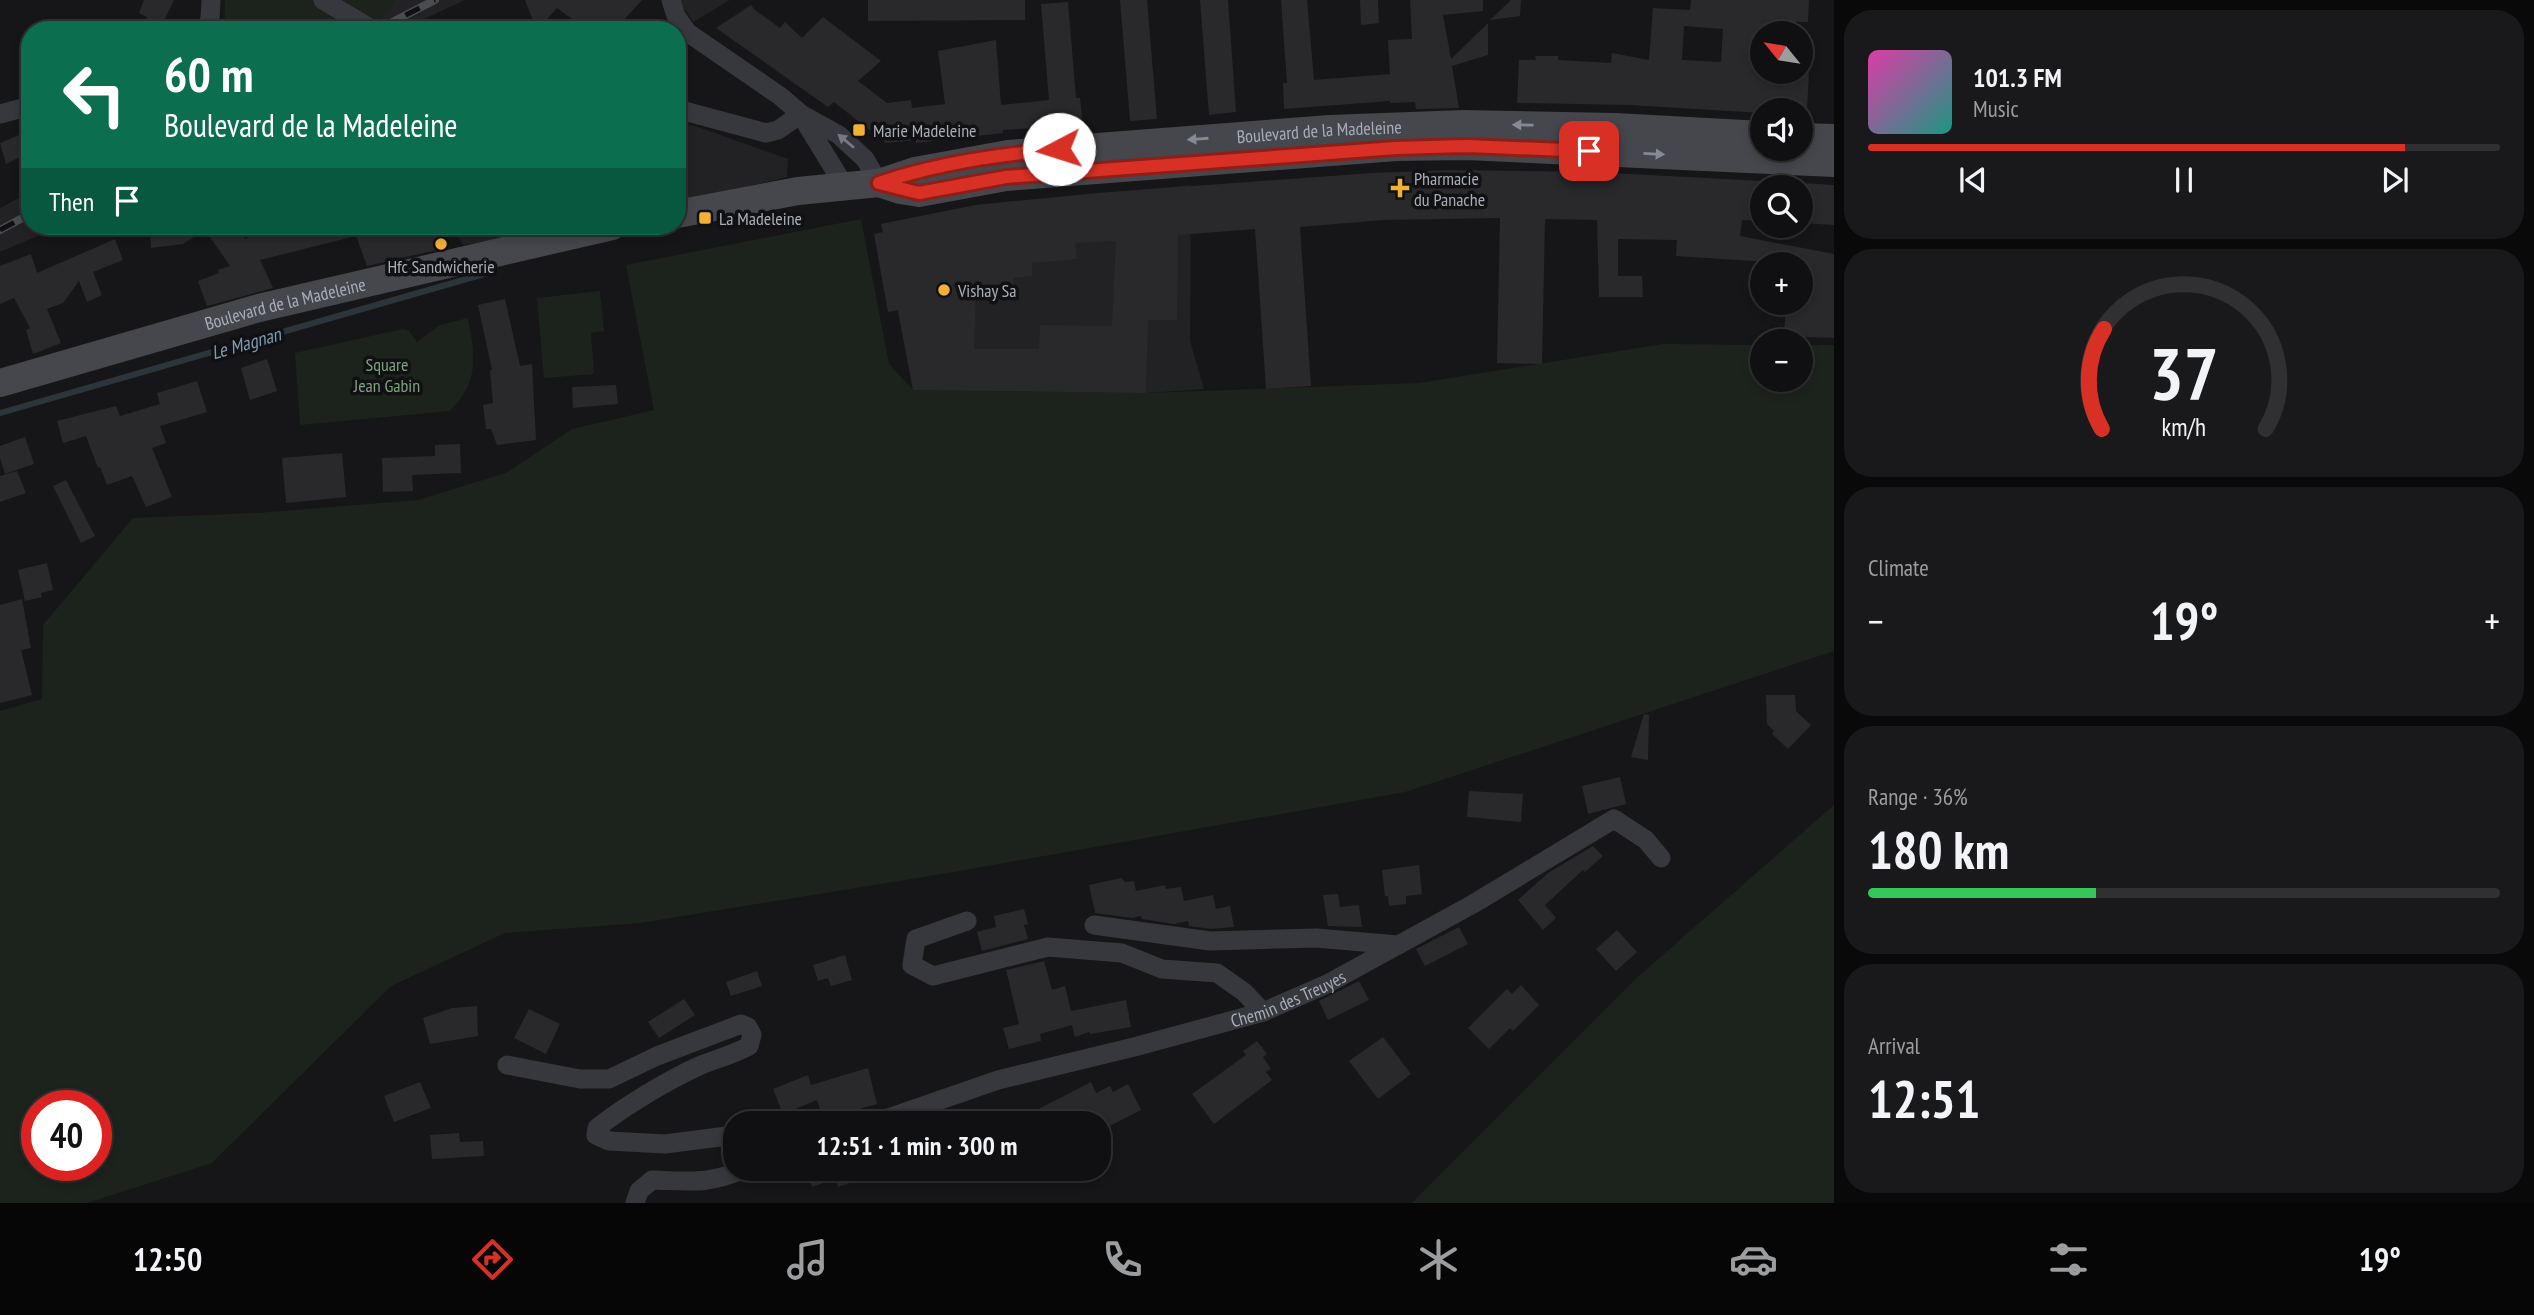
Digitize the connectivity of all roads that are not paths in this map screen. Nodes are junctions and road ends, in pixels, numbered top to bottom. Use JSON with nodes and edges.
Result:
{"nodes":[{"id":1,"x":211,"y":0,"type":"edge"},
{"id":2,"x":323,"y":0,"type":"edge"},
{"id":3,"x":671,"y":0,"type":"edge"},
{"id":4,"x":209,"y":21,"type":"edge"},
{"id":5,"x":358,"y":21,"type":"edge"},
{"id":6,"x":679,"y":21,"type":"edge"},
{"id":7,"x":686,"y":31,"type":"edge"},
{"id":8,"x":21,"y":108,"type":"edge"},
{"id":9,"x":686,"y":111,"type":"edge"},
{"id":10,"x":0,"y":114,"type":"edge"},
{"id":11,"x":801,"y":114,"type":"junction"},
{"id":12,"x":1750,"y":134,"type":"edge"},
{"id":13,"x":1813,"y":137,"type":"edge"},
{"id":14,"x":1834,"y":138,"type":"edge"},
{"id":15,"x":1834,"y":163,"type":"edge"},
{"id":16,"x":879,"y":183,"type":"junction"},
{"id":17,"x":845,"y":187,"type":"junction"},
{"id":18,"x":686,"y":212,"type":"edge"},
{"id":19,"x":573,"y":235,"type":"edge"},
{"id":20,"x":0,"y":383,"type":"edge"},
{"id":21,"x":1661,"y":858,"type":"dead end"},
{"id":22,"x":967,"y":921,"type":"dead end"},
{"id":23,"x":1094,"y":925,"type":"dead end"},
{"id":24,"x":1399,"y":945,"type":"junction"},
{"id":25,"x":1263,"y":1012,"type":"junction"},
{"id":26,"x":507,"y":1065,"type":"dead end"},
{"id":27,"x":909,"y":1111,"type":"edge"},
{"id":28,"x":723,"y":1137,"type":"edge"},
{"id":29,"x":723,"y":1178,"type":"edge"},
{"id":30,"x":635,"y":1203,"type":"edge"}],
"edges":[{"from":1,"to":4,"type":"street"},
{"from":2,"to":5,"type":"street"},
{"from":3,"to":6,"type":"street"},
{"from":7,"to":11,"type":"street"},
{"from":8,"to":10,"type":"street"},
{"from":9,"to":11,"type":"street"},
{"from":16,"to":11,"type":"street","one_way":true},
{"from":11,"to":17,"type":"street"},
{"from":12,"to":16,"type":"street","name":"Boulevard de la Madeleine","one_way":true},
{"from":13,"to":14,"type":"street"},
{"from":16,"to":15,"type":"street","name":"Boulevard de la Madeleine","one_way":true},
{"from":16,"to":17,"type":"street","name":"Boulevard de la Madeleine"},
{"from":17,"to":18,"type":"street","name":"Boulevard de la Madeleine"},
{"from":19,"to":20,"type":"street","name":"Boulevard de la Madeleine"},
{"from":21,"to":24,"type":"street","name":"Chemin des Treuyes"},
{"from":22,"to":25,"type":"street"},
{"from":23,"to":24,"type":"street"},
{"from":24,"to":25,"type":"street","name":"Chemin des Treuyes"},
{"from":25,"to":27,"type":"street","name":"Chemin des Treuyes"},
{"from":26,"to":28,"type":"street"},
{"from":29,"to":30,"type":"street"}]}
